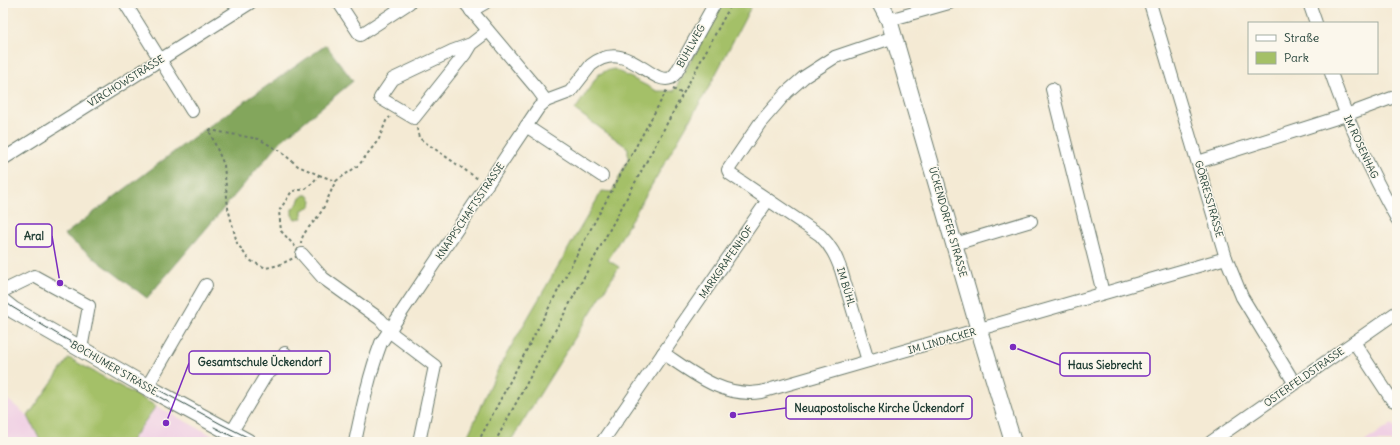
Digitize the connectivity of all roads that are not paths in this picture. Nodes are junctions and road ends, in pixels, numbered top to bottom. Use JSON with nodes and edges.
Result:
{"nodes":[{"id":1,"x":125,"y":3,"type":"edge"},
{"id":2,"x":250,"y":3,"type":"edge"},
{"id":3,"x":339,"y":3,"type":"edge"},
{"id":4,"x":485,"y":3,"type":"edge"},
{"id":5,"x":715,"y":3,"type":"edge"},
{"id":6,"x":880,"y":3,"type":"edge"},
{"id":7,"x":949,"y":3,"type":"edge"},
{"id":8,"x":1150,"y":3,"type":"edge"},
{"id":9,"x":1309,"y":3,"type":"edge"},
{"id":10,"x":407,"y":4,"type":"edge"},
{"id":11,"x":468,"y":7,"type":"edge"},
{"id":12,"x":889,"y":20,"type":"junction"},
{"id":13,"x":1316,"y":22,"type":"edge"},
{"id":14,"x":488,"y":31,"type":"junction"},
{"id":15,"x":894,"y":37,"type":"junction"},
{"id":16,"x":471,"y":44,"type":"junction"},
{"id":17,"x":160,"y":60,"type":"junction"},
{"id":18,"x":1331,"y":74,"type":"edge"},
{"id":19,"x":1052,"y":89,"type":"dead end"},
{"id":20,"x":1397,"y":96,"type":"edge"},
{"id":21,"x":546,"y":101,"type":"junction"},
{"id":22,"x":192,"y":111,"type":"dead end"},
{"id":23,"x":1346,"y":115,"type":"junction"},
{"id":24,"x":526,"y":126,"type":"junction"},
{"id":25,"x":3,"y":159,"type":"edge"},
{"id":26,"x":1198,"y":162,"type":"junction"},
{"id":27,"x":602,"y":176,"type":"dead end"},
{"id":28,"x":768,"y":200,"type":"junction"},
{"id":29,"x":1397,"y":219,"type":"edge"},
{"id":30,"x":1031,"y":221,"type":"dead end"},
{"id":31,"x":955,"y":244,"type":"junction"},
{"id":32,"x":302,"y":254,"type":"road end"},
{"id":33,"x":1226,"y":258,"type":"junction"},
{"id":34,"x":206,"y":285,"type":"dead end"},
{"id":35,"x":3,"y":291,"type":"edge"},
{"id":36,"x":1104,"y":293,"type":"junction"},
{"id":37,"x":3,"y":302,"type":"edge"},
{"id":38,"x":1397,"y":312,"type":"edge"},
{"id":39,"x":389,"y":330,"type":"junction"},
{"id":40,"x":979,"y":330,"type":"junction"},
{"id":41,"x":1354,"y":342,"type":"junction"},
{"id":42,"x":81,"y":349,"type":"junction"},
{"id":43,"x":285,"y":353,"type":"dead end"},
{"id":44,"x":664,"y":353,"type":"junction"},
{"id":45,"x":868,"y":361,"type":"junction"},
{"id":46,"x":1295,"y":384,"type":"junction"},
{"id":47,"x":147,"y":387,"type":"junction"},
{"id":48,"x":1397,"y":402,"type":"edge"},
{"id":49,"x":231,"y":433,"type":"junction"},
{"id":50,"x":248,"y":442,"type":"edge"},
{"id":51,"x":355,"y":442,"type":"edge"},
{"id":52,"x":419,"y":442,"type":"edge"},
{"id":53,"x":602,"y":442,"type":"edge"},
{"id":54,"x":1013,"y":442,"type":"edge"},
{"id":55,"x":1211,"y":442,"type":"edge"}],
"edges":[{"from":1,"to":17,"type":"street"},
{"from":2,"to":17,"type":"street","name":"VIRCHOWSTRASSE"},
{"from":3,"to":10,"type":"street"},
{"from":4,"to":11,"type":"street"},
{"from":5,"to":21,"type":"street","name":"BÜHLWEG"},
{"from":6,"to":12,"type":"main road","name":"ÜCKENDORFER STRASSE"},
{"from":7,"to":12,"type":"street"},
{"from":8,"to":26,"type":"street","name":"GÖRRESSTRASSE"},
{"from":9,"to":13,"type":"street"},
{"from":11,"to":14,"type":"street"},
{"from":12,"to":15,"type":"main road","name":"ÜCKENDORFER STRASSE"},
{"from":14,"to":16,"type":"street"},
{"from":14,"to":21,"type":"street"},
{"from":15,"to":28,"type":"street"},
{"from":15,"to":31,"type":"main road","name":"ÜCKENDORFER STRASSE"},
{"from":16,"to":16,"type":"street"},
{"from":17,"to":22,"type":"street"},
{"from":17,"to":25,"type":"street","name":"VIRCHOWSTRASSE"},
{"from":18,"to":23,"type":"street","name":"IM ROSENHAG"},
{"from":19,"to":36,"type":"street"},
{"from":20,"to":23,"type":"street"},
{"from":21,"to":24,"type":"street","name":"KNAPPSCHAFTSSTRASSE"},
{"from":23,"to":26,"type":"street"},
{"from":23,"to":29,"type":"street","name":"IM ROSENHAG"},
{"from":24,"to":27,"type":"street"},
{"from":24,"to":39,"type":"street","name":"KNAPPSCHAFTSSTRASSE"},
{"from":26,"to":33,"type":"street","name":"GÖRRESSTRASSE"},
{"from":28,"to":44,"type":"street","name":"MARKGRAFENHOF"},
{"from":28,"to":45,"type":"street","name":"IM BÜHL"},
{"from":30,"to":31,"type":"street"},
{"from":31,"to":40,"type":"main road","name":"ÜCKENDORFER STRASSE"},
{"from":32,"to":39,"type":"street"},
{"from":33,"to":36,"type":"street","name":"IM LINDACKER"},
{"from":33,"to":46,"type":"street","name":"GÖRRESSTRASSE"},
{"from":34,"to":47,"type":"street"},
{"from":35,"to":42,"type":"street"},
{"from":36,"to":40,"type":"street","name":"IM LINDACKER"},
{"from":37,"to":42,"type":"main road","name":"BOCHUMER STRASSE"},
{"from":38,"to":41,"type":"street","name":"OSTERFELDSTRASSE"},
{"from":39,"to":51,"type":"street","name":"KNAPPSCHAFTSSTRASSE"},
{"from":39,"to":52,"type":"street"},
{"from":40,"to":45,"type":"street","name":"IM LINDACKER"},
{"from":40,"to":54,"type":"main road","name":"ÜCKENDORFER STRASSE"},
{"from":41,"to":46,"type":"street","name":"OSTERFELDSTRASSE"},
{"from":41,"to":48,"type":"street"},
{"from":42,"to":47,"type":"main road","name":"BOCHUMER STRASSE"},
{"from":43,"to":49,"type":"street"},
{"from":44,"to":45,"type":"street","name":"IM LINDACKER"},
{"from":44,"to":53,"type":"street","name":"MARKGRAFENHOF"},
{"from":46,"to":55,"type":"street","name":"OSTERFELDSTRASSE"},
{"from":47,"to":49,"type":"main road","name":"BOCHUMER STRASSE"},
{"from":49,"to":50,"type":"main road","name":"BOCHUMER STRASSE"}]}
